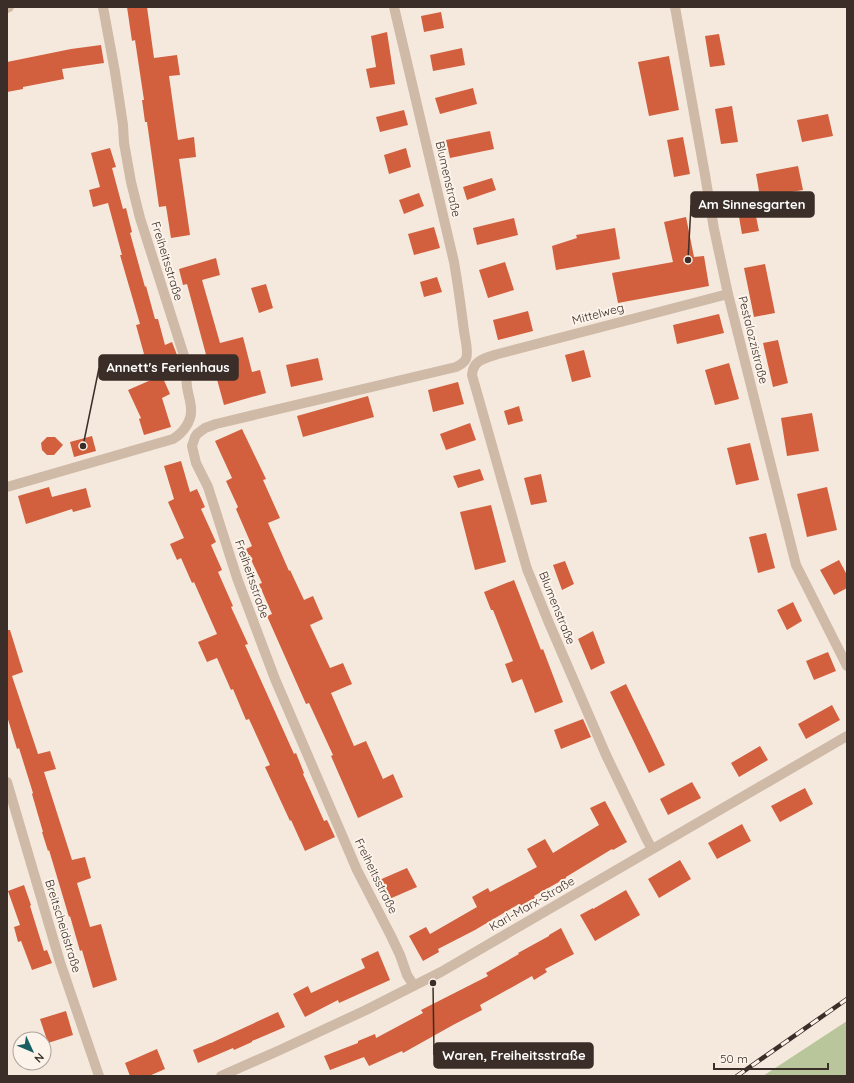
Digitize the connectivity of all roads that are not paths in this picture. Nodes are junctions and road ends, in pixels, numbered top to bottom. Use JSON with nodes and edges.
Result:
{"nodes":[{"id":1,"x":103,"y":7,"type":"edge"},
{"id":2,"x":394,"y":7,"type":"edge"},
{"id":3,"x":675,"y":7,"type":"edge"},
{"id":4,"x":728,"y":294,"type":"junction"},
{"id":5,"x":465,"y":359,"type":"joint"},
{"id":6,"x":475,"y":364,"type":"joint"},
{"id":7,"x":7,"y":487,"type":"edge"},
{"id":8,"x":847,"y":666,"type":"edge"},
{"id":9,"x":847,"y":736,"type":"edge"},
{"id":10,"x":7,"y":782,"type":"edge"},
{"id":11,"x":652,"y":849,"type":"junction"},
{"id":12,"x":414,"y":986,"type":"junction"},
{"id":13,"x":99,"y":1076,"type":"edge"},
{"id":14,"x":221,"y":1076,"type":"edge"}],
"edges":[{"from":1,"to":7,"type":"street","name":"Freiheitsstraße"},
{"from":2,"to":5,"type":"street","name":"Blumenstraße"},
{"from":3,"to":4,"type":"street","name":"Pestalozzistraße"},
{"from":4,"to":6,"type":"street","name":"Mittelweg"},
{"from":4,"to":8,"type":"street","name":"Pestalozzistraße"},
{"from":5,"to":12,"type":"street","name":"Freiheitsstraße"},
{"from":6,"to":11,"type":"street","name":"Blumenstraße"},
{"from":9,"to":11,"type":"street","name":"Karl-Marx-Straße"},
{"from":10,"to":13,"type":"street","name":"Breitscheidstraße"},
{"from":11,"to":12,"type":"street","name":"Karl-Marx-Straße"},
{"from":12,"to":14,"type":"street","name":"Karl-Marx-Straße"}]}
